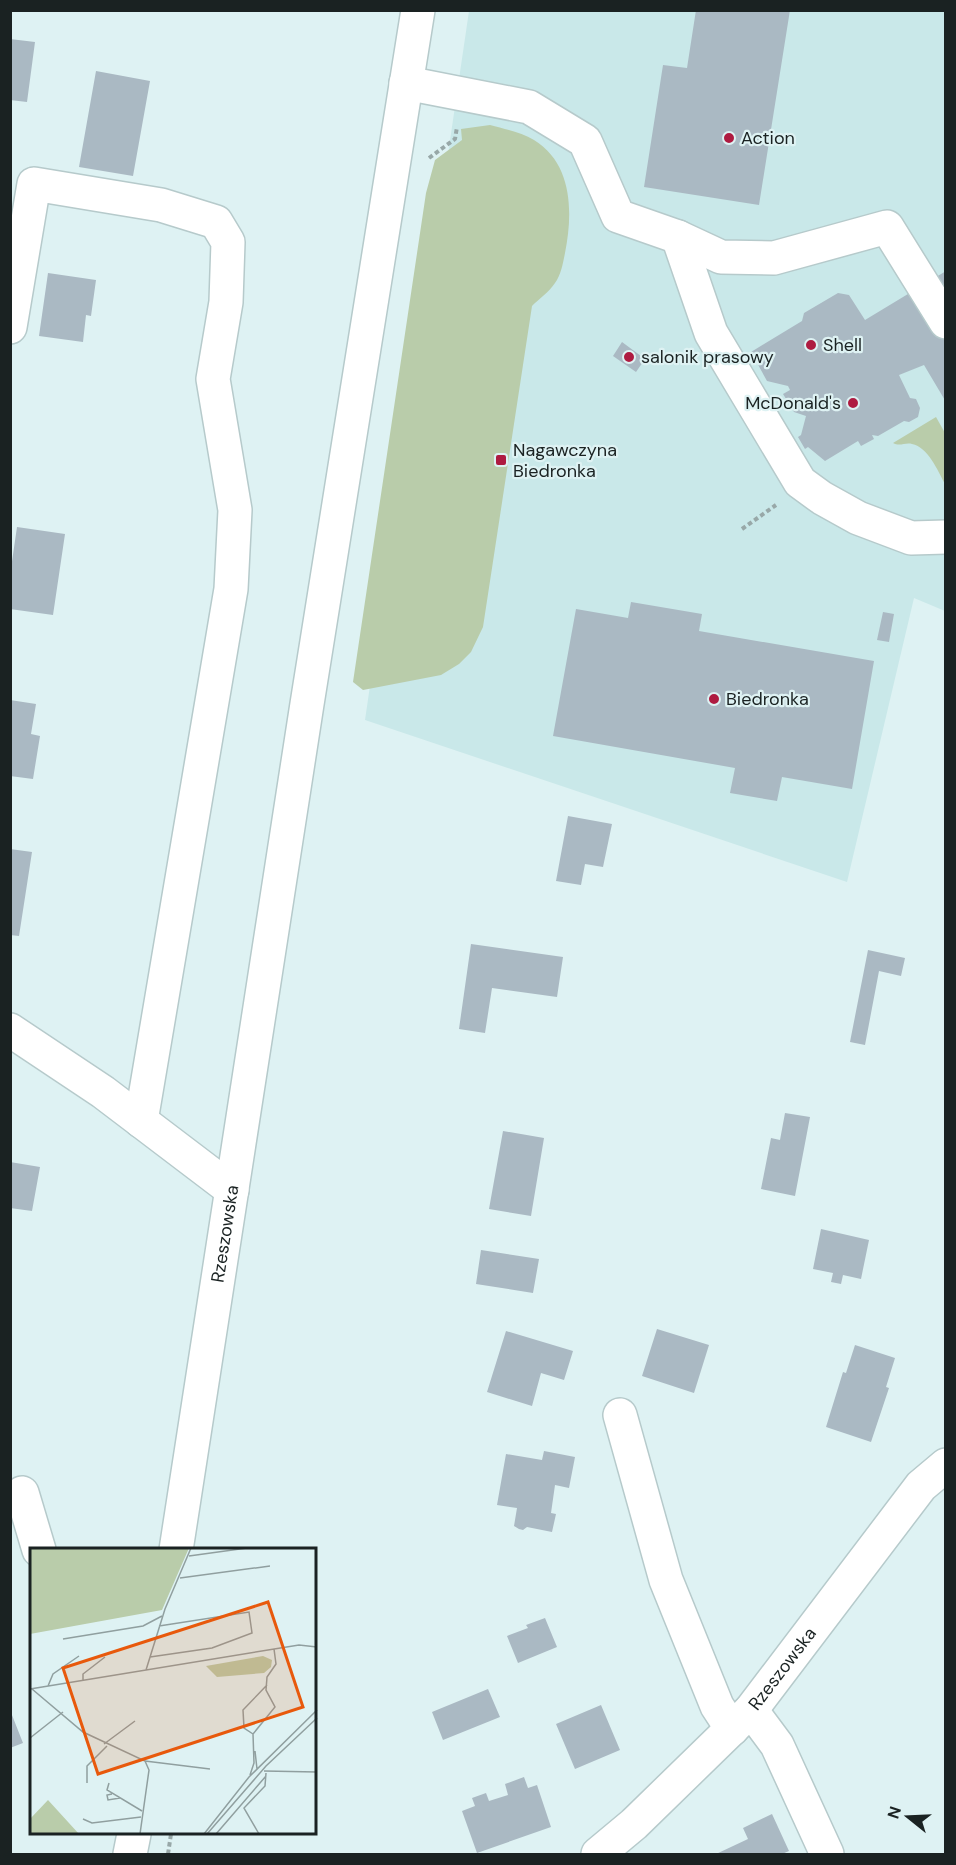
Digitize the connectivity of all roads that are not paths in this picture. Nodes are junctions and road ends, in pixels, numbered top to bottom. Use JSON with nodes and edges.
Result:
{"nodes":[{"id":1,"x":417,"y":10,"type":"edge"},
{"id":2,"x":406,"y":83,"type":"junction"},
{"id":3,"x":678,"y":237,"type":"junction"},
{"id":4,"x":945,"y":322,"type":"edge"},
{"id":5,"x":10,"y":327,"type":"edge"},
{"id":6,"x":945,"y":537,"type":"edge"},
{"id":7,"x":10,"y":1030,"type":"edge"},
{"id":8,"x":141,"y":1121,"type":"junction"},
{"id":9,"x":232,"y":1190,"type":"junction"},
{"id":10,"x":620,"y":1415,"type":"dead end"},
{"id":11,"x":945,"y":1465,"type":"edge"},
{"id":12,"x":22,"y":1493,"type":"dead end"},
{"id":13,"x":38,"y":1548,"type":"edge"},
{"id":14,"x":176,"y":1548,"type":"edge"},
{"id":15,"x":742,"y":1720,"type":"junction"},
{"id":16,"x":134,"y":1835,"type":"edge"},
{"id":17,"x":130,"y":1854,"type":"edge"},
{"id":18,"x":598,"y":1854,"type":"edge"},
{"id":19,"x":828,"y":1854,"type":"edge"}],
"edges":[{"from":1,"to":2,"type":"street"},
{"from":2,"to":3,"type":"street"},
{"from":2,"to":9,"type":"street"},
{"from":3,"to":4,"type":"street"},
{"from":3,"to":6,"type":"street"},
{"from":5,"to":8,"type":"street"},
{"from":7,"to":8,"type":"street","name":"Rzeszowska"},
{"from":8,"to":9,"type":"street","name":"Rzeszowska"},
{"from":9,"to":14,"type":"street","name":"Rzeszowska"},
{"from":10,"to":15,"type":"street"},
{"from":11,"to":15,"type":"street","name":"Rzeszowska"},
{"from":12,"to":13,"type":"street"},
{"from":15,"to":18,"type":"street","name":"Rzeszowska"},
{"from":15,"to":19,"type":"street"},
{"from":16,"to":17,"type":"street"}]}
